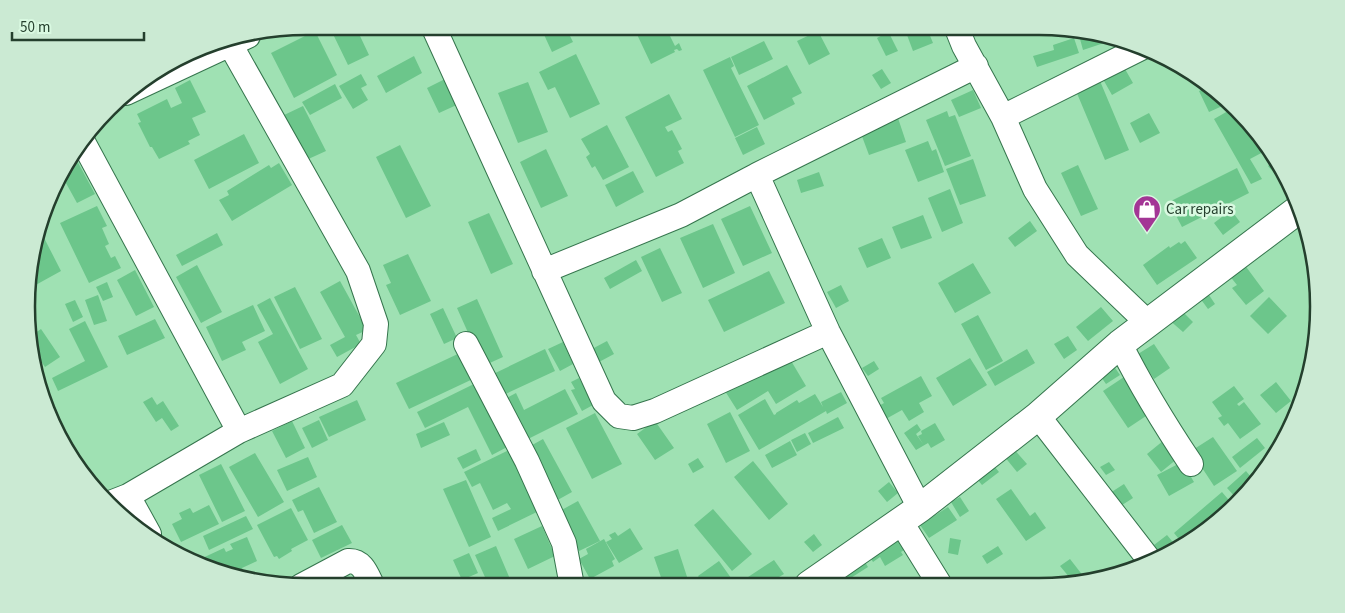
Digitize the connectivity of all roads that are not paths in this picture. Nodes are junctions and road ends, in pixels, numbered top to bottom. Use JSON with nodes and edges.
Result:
{"nodes":[{"id":1,"x":437,"y":35,"type":"edge"},
{"id":2,"x":960,"y":35,"type":"edge"},
{"id":3,"x":241,"y":43,"type":"edge"},
{"id":4,"x":221,"y":48,"type":"edge"},
{"id":5,"x":1133,"y":52,"type":"edge"},
{"id":6,"x":976,"y":66,"type":"junction"},
{"id":7,"x":167,"y":74,"type":"edge"},
{"id":8,"x":1003,"y":117,"type":"junction"},
{"id":9,"x":86,"y":148,"type":"edge"},
{"id":10,"x":756,"y":175,"type":"junction"},
{"id":11,"x":1293,"y":213,"type":"edge"},
{"id":12,"x":544,"y":271,"type":"junction"},
{"id":13,"x":1148,"y":323,"type":"junction"},
{"id":14,"x":828,"y":332,"type":"junction"},
{"id":15,"x":466,"y":344,"type":"dead end"},
{"id":16,"x":1120,"y":344,"type":"junction"},
{"id":17,"x":1038,"y":416,"type":"junction"},
{"id":18,"x":239,"y":431,"type":"junction"},
{"id":19,"x":1191,"y":464,"type":"dead end"},
{"id":20,"x":119,"y":499,"type":"edge"},
{"id":21,"x":910,"y":515,"type":"junction"},
{"id":22,"x":134,"y":516,"type":"edge"},
{"id":23,"x":1147,"y":555,"type":"edge"},
{"id":24,"x":317,"y":578,"type":"edge"},
{"id":25,"x":368,"y":578,"type":"edge"},
{"id":26,"x":571,"y":578,"type":"edge"},
{"id":27,"x":820,"y":578,"type":"edge"},
{"id":28,"x":937,"y":578,"type":"edge"}],
"edges":[{"from":1,"to":12,"type":"street"},
{"from":2,"to":6,"type":"street"},
{"from":3,"to":18,"type":"street"},
{"from":4,"to":7,"type":"street"},
{"from":5,"to":8,"type":"street"},
{"from":6,"to":8,"type":"street"},
{"from":6,"to":10,"type":"street"},
{"from":8,"to":13,"type":"street"},
{"from":9,"to":18,"type":"street"},
{"from":10,"to":12,"type":"street"},
{"from":10,"to":14,"type":"street"},
{"from":11,"to":13,"type":"main road"},
{"from":12,"to":14,"type":"street"},
{"from":13,"to":16,"type":"main road"},
{"from":14,"to":21,"type":"street"},
{"from":15,"to":26,"type":"street"},
{"from":16,"to":17,"type":"main road"},
{"from":16,"to":19,"type":"street"},
{"from":17,"to":21,"type":"main road"},
{"from":17,"to":23,"type":"street"},
{"from":18,"to":20,"type":"street"},
{"from":20,"to":22,"type":"street"},
{"from":21,"to":27,"type":"main road"},
{"from":21,"to":28,"type":"street"},
{"from":24,"to":25,"type":"street"}]}
